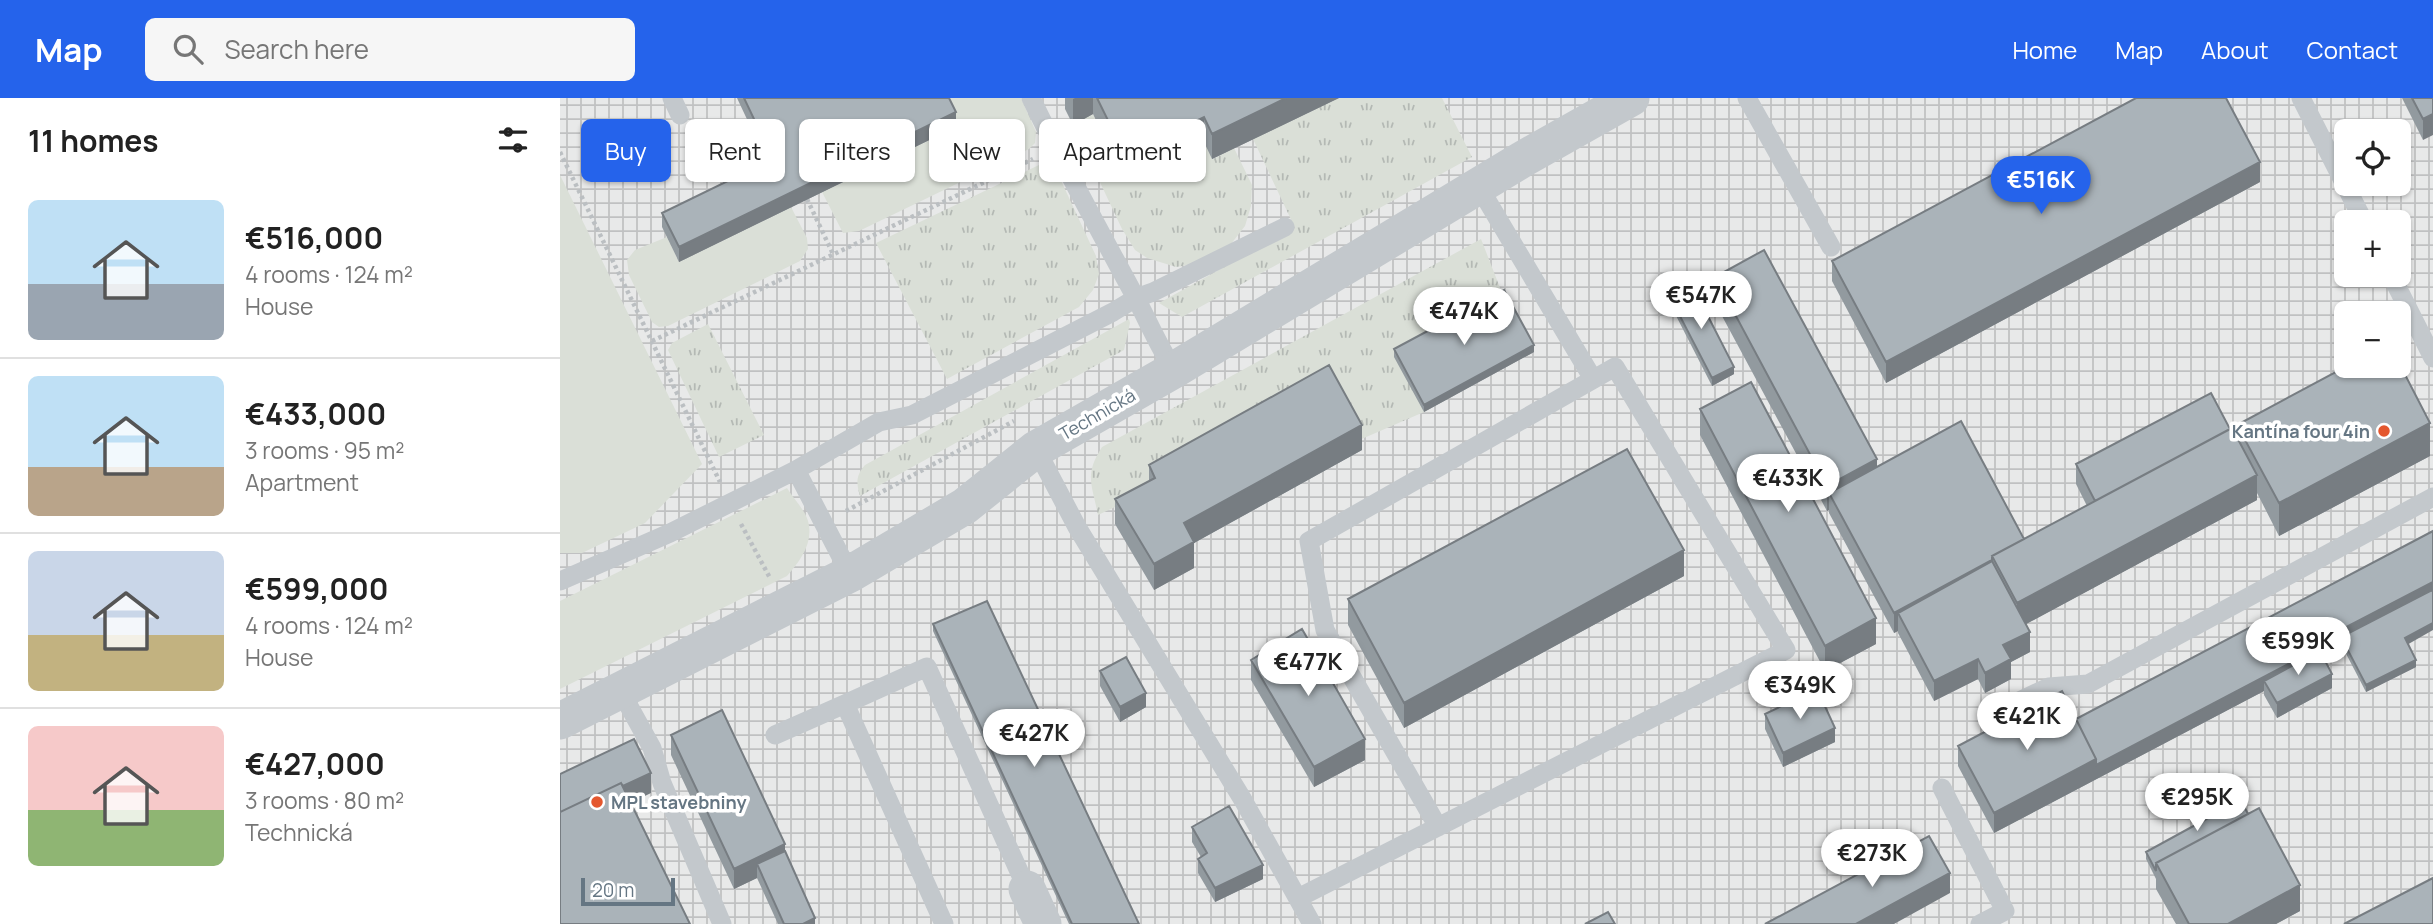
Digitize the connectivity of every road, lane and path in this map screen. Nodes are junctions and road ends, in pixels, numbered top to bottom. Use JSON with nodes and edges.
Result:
{"nodes":[{"id":1,"x":1031,"y":98,"type":"edge"},
{"id":2,"x":1631,"y":98,"type":"edge"},
{"id":3,"x":1747,"y":98,"type":"edge"},
{"id":4,"x":2301,"y":98,"type":"edge"},
{"id":5,"x":1041,"y":119,"type":"edge"},
{"id":6,"x":560,"y":152,"type":"edge"},
{"id":7,"x":1039,"y":156,"type":"edge"},
{"id":8,"x":1073,"y":182,"type":"edge"},
{"id":9,"x":1479,"y":187,"type":"junction"},
{"id":10,"x":807,"y":199,"type":"edge"},
{"id":11,"x":2358,"y":210,"type":"edge"},
{"id":12,"x":1284,"y":227,"type":"dead end"},
{"id":13,"x":1831,"y":247,"type":"dead end"},
{"id":14,"x":833,"y":254,"type":"junction"},
{"id":15,"x":2397,"y":287,"type":"edge"},
{"id":16,"x":1136,"y":298,"type":"junction"},
{"id":17,"x":652,"y":341,"type":"junction"},
{"id":18,"x":2433,"y":358,"type":"edge"},
{"id":19,"x":1174,"y":370,"type":"junction"},
{"id":20,"x":1593,"y":379,"type":"junction"},
{"id":21,"x":1025,"y":434,"type":"junction"},
{"id":22,"x":796,"y":470,"type":"junction"},
{"id":23,"x":2433,"y":496,"type":"edge"},
{"id":24,"x":730,"y":502,"type":"junction"},
{"id":25,"x":823,"y":523,"type":"junction"},
{"id":26,"x":850,"y":573,"type":"junction"},
{"id":27,"x":560,"y":581,"type":"edge"},
{"id":28,"x":772,"y":583,"type":"dead end"},
{"id":29,"x":620,"y":690,"type":"junction"},
{"id":30,"x":845,"y":704,"type":"junction"},
{"id":31,"x":1994,"y":713,"type":"dead end"},
{"id":32,"x":560,"y":721,"type":"edge"},
{"id":33,"x":775,"y":735,"type":"dead end"},
{"id":34,"x":1942,"y":788,"type":"dead end"},
{"id":35,"x":1438,"y":827,"type":"junction"},
{"id":36,"x":1027,"y":889,"type":"joint"},
{"id":37,"x":1298,"y":898,"type":"junction"},
{"id":38,"x":722,"y":924,"type":"edge"},
{"id":39,"x":944,"y":924,"type":"edge"},
{"id":40,"x":1043,"y":924,"type":"edge"},
{"id":41,"x":1312,"y":924,"type":"edge"},
{"id":42,"x":1980,"y":924,"type":"edge"}],
"edges":[{"from":1,"to":5,"type":"lane"},
{"from":2,"to":9,"type":"street","name":"Technická"},
{"from":3,"to":13,"type":"lane"},
{"from":4,"to":11,"type":"lane"},
{"from":6,"to":17,"type":"path"},
{"from":7,"to":14,"type":"path"},
{"from":8,"to":16,"type":"lane"},
{"from":9,"to":19,"type":"street","name":"Technická"},
{"from":9,"to":20,"type":"lane"},
{"from":10,"to":14,"type":"path"},
{"from":12,"to":16,"type":"lane"},
{"from":14,"to":17,"type":"path"},
{"from":15,"to":18,"type":"lane"},
{"from":16,"to":19,"type":"lane"},
{"from":16,"to":22,"type":"lane"},
{"from":17,"to":24,"type":"path"},
{"from":19,"to":21,"type":"street","name":"Technická"},
{"from":20,"to":35,"type":"lane"},
{"from":20,"to":35,"type":"lane"},
{"from":21,"to":25,"type":"path"},
{"from":21,"to":26,"type":"street","name":"Technická"},
{"from":21,"to":37,"type":"lane"},
{"from":22,"to":24,"type":"lane"},
{"from":22,"to":25,"type":"lane"},
{"from":23,"to":31,"type":"lane"},
{"from":24,"to":27,"type":"lane"},
{"from":24,"to":28,"type":"path"},
{"from":25,"to":26,"type":"lane"},
{"from":26,"to":29,"type":"street","name":"Technická"},
{"from":29,"to":32,"type":"street","name":"Technická"},
{"from":29,"to":38,"type":"lane"},
{"from":30,"to":33,"type":"lane"},
{"from":30,"to":36,"type":"lane"},
{"from":30,"to":39,"type":"lane"},
{"from":34,"to":42,"type":"lane"},
{"from":35,"to":37,"type":"lane"},
{"from":36,"to":40,"type":"street"},
{"from":37,"to":41,"type":"lane"}]}
